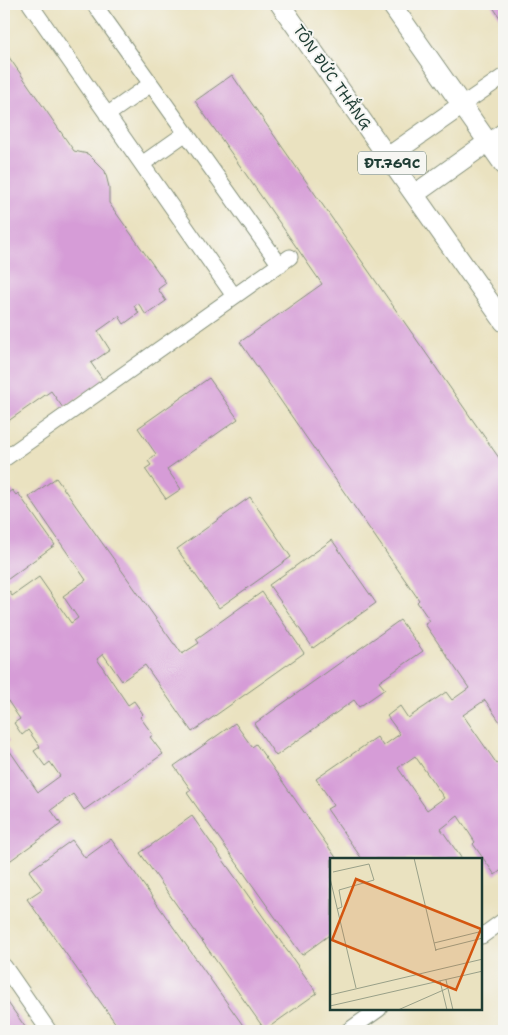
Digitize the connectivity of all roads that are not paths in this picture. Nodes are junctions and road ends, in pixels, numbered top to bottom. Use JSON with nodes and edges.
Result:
{"nodes":[{"id":1,"x":94,"y":4,"type":"edge"},
{"id":2,"x":280,"y":4,"type":"edge"},
{"id":3,"x":391,"y":4,"type":"edge"},
{"id":4,"x":34,"y":5,"type":"edge"},
{"id":5,"x":504,"y":76,"type":"edge"},
{"id":6,"x":151,"y":84,"type":"junction"},
{"id":7,"x":462,"y":105,"type":"junction"},
{"id":8,"x":107,"y":115,"type":"junction"},
{"id":9,"x":504,"y":130,"type":"edge"},
{"id":10,"x":186,"y":134,"type":"junction"},
{"id":11,"x":488,"y":142,"type":"junction"},
{"id":12,"x":388,"y":156,"type":"junction"},
{"id":13,"x":142,"y":164,"type":"junction"},
{"id":14,"x":504,"y":165,"type":"edge"},
{"id":15,"x":414,"y":194,"type":"junction"},
{"id":16,"x":234,"y":296,"type":"junction"},
{"id":17,"x":504,"y":322,"type":"edge"},
{"id":18,"x":4,"y":459,"type":"edge"},
{"id":19,"x":504,"y":920,"type":"edge"},
{"id":20,"x":483,"y":935,"type":"edge"},
{"id":21,"x":4,"y":966,"type":"edge"},
{"id":22,"x":378,"y":1010,"type":"edge"},
{"id":23,"x":49,"y":1031,"type":"edge"},
{"id":24,"x":348,"y":1031,"type":"edge"}],
"edges":[{"from":1,"to":6,"type":"street"},
{"from":2,"to":12,"type":"main road","name":"TÔN ĐỨC THẮNG","number":"ĐT.769C"},
{"from":3,"to":7,"type":"main road"},
{"from":4,"to":8,"type":"street"},
{"from":5,"to":7,"type":"street"},
{"from":6,"to":8,"type":"street"},
{"from":6,"to":10,"type":"street"},
{"from":7,"to":11,"type":"main road"},
{"from":7,"to":12,"type":"main road"},
{"from":8,"to":13,"type":"street"},
{"from":9,"to":11,"type":"street"},
{"from":10,"to":13,"type":"street"},
{"from":10,"to":16,"type":"street"},
{"from":11,"to":14,"type":"main road"},
{"from":11,"to":15,"type":"main road"},
{"from":12,"to":15,"type":"main road","name":"TÔN ĐỨC THẮNG","number":"ĐT.769C"},
{"from":13,"to":16,"type":"street"},
{"from":15,"to":17,"type":"main road","name":"TÔN ĐỨC THẮNG","number":"ĐT.769C"},
{"from":16,"to":18,"type":"street"},
{"from":19,"to":20,"type":"street"},
{"from":21,"to":23,"type":"street"},
{"from":22,"to":24,"type":"street"}]}
